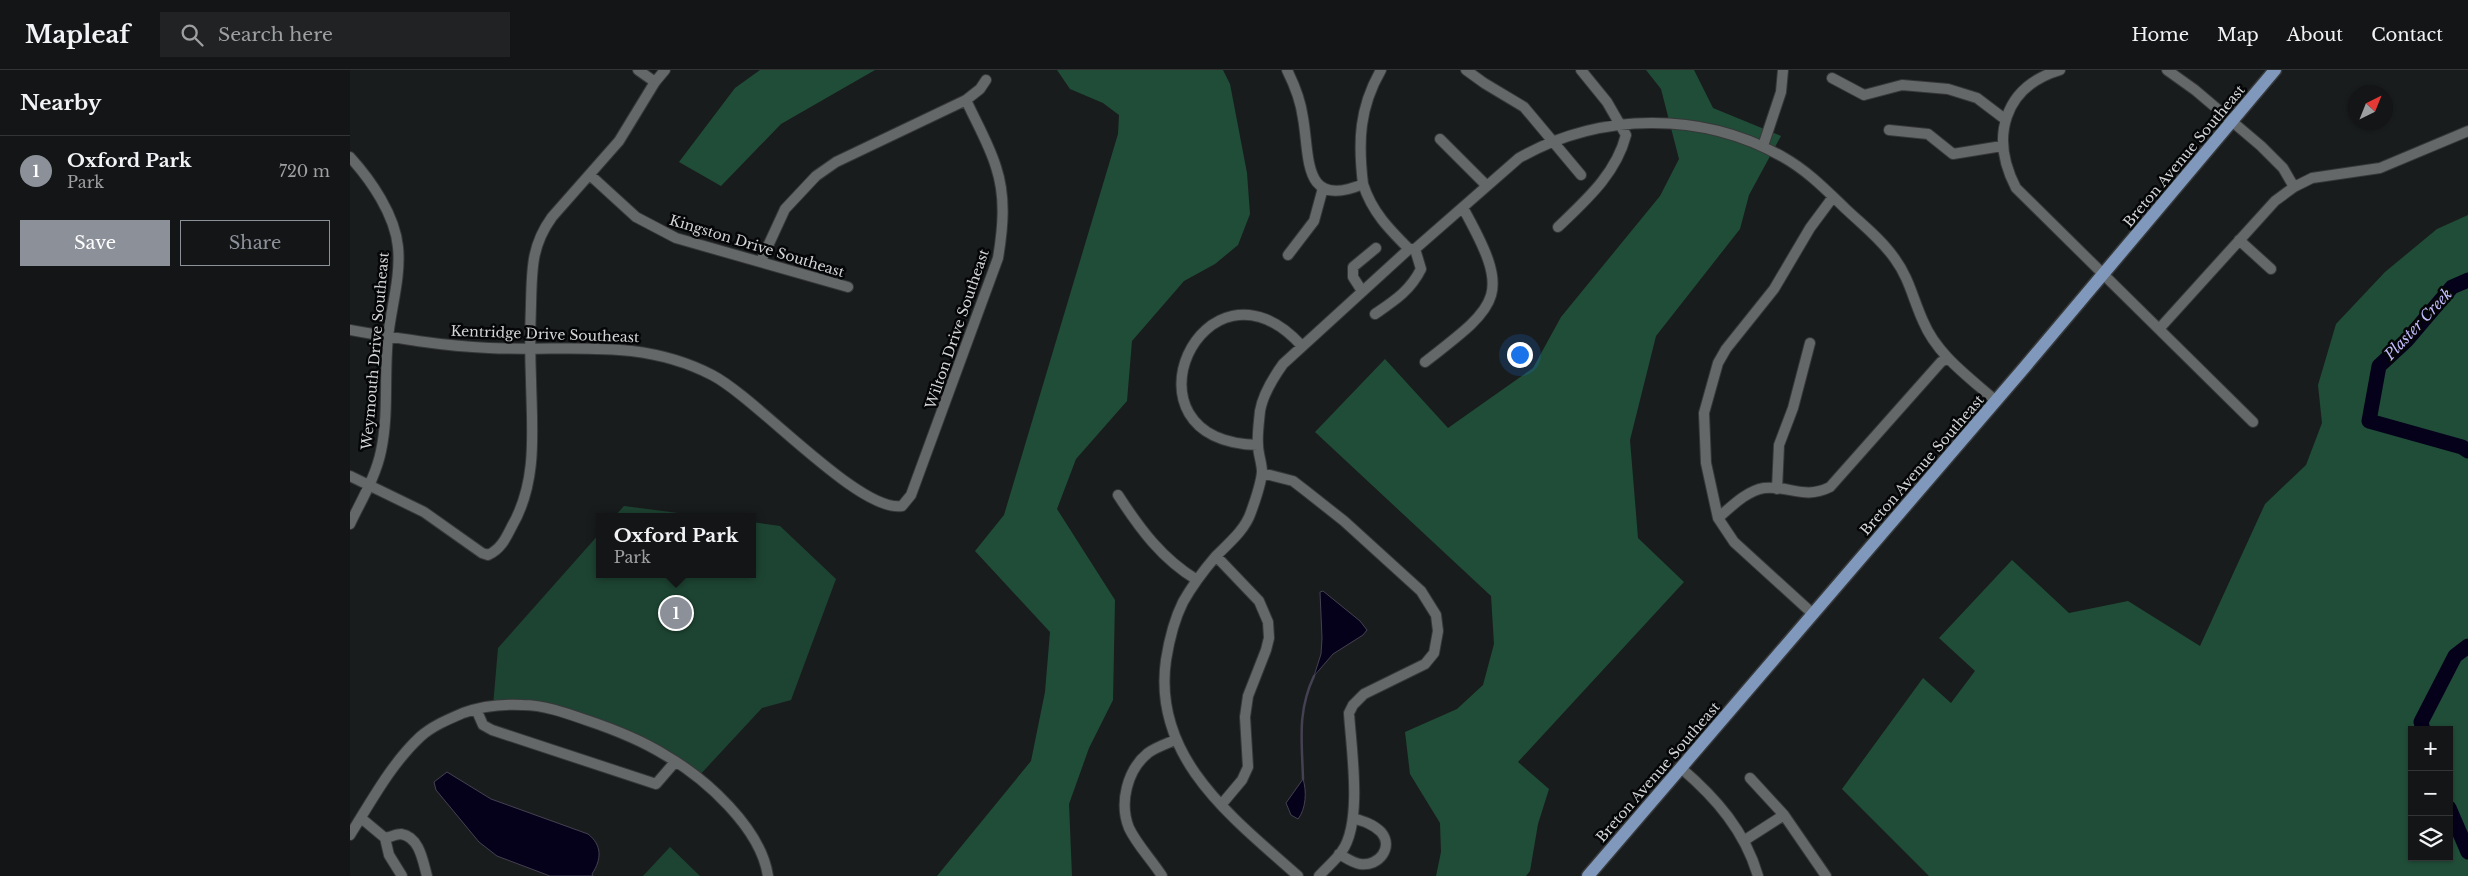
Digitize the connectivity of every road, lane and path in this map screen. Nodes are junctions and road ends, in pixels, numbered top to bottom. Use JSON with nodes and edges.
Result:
{"nodes":[{"id":1,"x":638,"y":70,"type":"edge"},
{"id":2,"x":665,"y":70,"type":"edge"},
{"id":3,"x":1287,"y":70,"type":"edge"},
{"id":4,"x":1381,"y":70,"type":"edge"},
{"id":5,"x":1466,"y":70,"type":"edge"},
{"id":6,"x":1581,"y":70,"type":"edge"},
{"id":7,"x":1783,"y":70,"type":"edge"},
{"id":8,"x":2060,"y":70,"type":"edge"},
{"id":9,"x":2167,"y":70,"type":"edge"},
{"id":10,"x":2275,"y":70,"type":"edge"},
{"id":11,"x":1832,"y":78,"type":"dead end"},
{"id":12,"x":986,"y":80,"type":"dead end"},
{"id":13,"x":655,"y":82,"type":"junction"},
{"id":14,"x":966,"y":100,"type":"junction"},
{"id":15,"x":2006,"y":120,"type":"junction"},
{"id":16,"x":2233,"y":122,"type":"junction"},
{"id":17,"x":1619,"y":125,"type":"junction"},
{"id":18,"x":1889,"y":130,"type":"dead end"},
{"id":19,"x":2468,"y":131,"type":"edge"},
{"id":20,"x":1440,"y":139,"type":"dead end"},
{"id":21,"x":1552,"y":143,"type":"junction"},
{"id":22,"x":1763,"y":146,"type":"junction"},
{"id":23,"x":2002,"y":146,"type":"junction"},
{"id":24,"x":350,"y":157,"type":"edge"},
{"id":25,"x":590,"y":175,"type":"junction"},
{"id":26,"x":1581,"y":176,"type":"dead end"},
{"id":27,"x":1363,"y":184,"type":"junction"},
{"id":28,"x":1487,"y":186,"type":"junction"},
{"id":29,"x":2294,"y":187,"type":"junction"},
{"id":30,"x":1323,"y":188,"type":"junction"},
{"id":31,"x":1833,"y":197,"type":"junction"},
{"id":32,"x":1464,"y":208,"type":"junction"},
{"id":33,"x":1558,"y":227,"type":"dead end"},
{"id":34,"x":2239,"y":240,"type":"junction"},
{"id":35,"x":1376,"y":248,"type":"dead end"},
{"id":36,"x":1412,"y":249,"type":"junction"},
{"id":37,"x":1288,"y":255,"type":"dead end"},
{"id":38,"x":762,"y":262,"type":"junction"},
{"id":39,"x":2271,"y":269,"type":"dead end"},
{"id":40,"x":2105,"y":273,"type":"junction"},
{"id":41,"x":848,"y":287,"type":"dead end"},
{"id":42,"x":1362,"y":291,"type":"junction"},
{"id":43,"x":1375,"y":314,"type":"dead end"},
{"id":44,"x":2159,"y":329,"type":"junction"},
{"id":45,"x":350,"y":330,"type":"edge"},
{"id":46,"x":388,"y":337,"type":"junction"},
{"id":47,"x":1810,"y":343,"type":"dead end"},
{"id":48,"x":1301,"y":345,"type":"junction"},
{"id":49,"x":530,"y":349,"type":"junction"},
{"id":50,"x":1948,"y":358,"type":"junction"},
{"id":51,"x":1425,"y":362,"type":"dead end"},
{"id":52,"x":1996,"y":401,"type":"junction"},
{"id":53,"x":2253,"y":422,"type":"dead end"},
{"id":54,"x":1258,"y":445,"type":"junction"},
{"id":55,"x":1262,"y":473,"type":"junction"},
{"id":56,"x":350,"y":476,"type":"edge"},
{"id":57,"x":369,"y":484,"type":"junction"},
{"id":58,"x":1777,"y":489,"type":"junction"},
{"id":59,"x":1118,"y":495,"type":"dead end"},
{"id":60,"x":902,"y":506,"type":"joint"},
{"id":61,"x":1718,"y":518,"type":"junction"},
{"id":62,"x":350,"y":524,"type":"edge"},
{"id":63,"x":1216,"y":556,"type":"junction"},
{"id":64,"x":1197,"y":580,"type":"junction"},
{"id":65,"x":1813,"y":614,"type":"junction"},
{"id":66,"x":476,"y":709,"type":"junction"},
{"id":67,"x":1175,"y":740,"type":"junction"},
{"id":68,"x":675,"y":762,"type":"junction"},
{"id":69,"x":1681,"y":768,"type":"junction"},
{"id":70,"x":1750,"y":778,"type":"dead end"},
{"id":71,"x":1221,"y":806,"type":"junction"},
{"id":72,"x":1784,"y":815,"type":"junction"},
{"id":73,"x":361,"y":818,"type":"junction"},
{"id":74,"x":1353,"y":818,"type":"junction"},
{"id":75,"x":350,"y":836,"type":"edge"},
{"id":76,"x":385,"y":838,"type":"junction"},
{"id":77,"x":1745,"y":840,"type":"junction"},
{"id":78,"x":1339,"y":854,"type":"junction"},
{"id":79,"x":1287,"y":866,"type":"junction"},
{"id":80,"x":402,"y":876,"type":"edge"},
{"id":81,"x":427,"y":876,"type":"edge"},
{"id":82,"x":768,"y":876,"type":"edge"},
{"id":83,"x":1162,"y":876,"type":"edge"},
{"id":84,"x":1280,"y":876,"type":"edge"},
{"id":85,"x":1298,"y":876,"type":"edge"},
{"id":86,"x":1318,"y":876,"type":"edge"},
{"id":87,"x":1588,"y":876,"type":"edge"},
{"id":88,"x":1758,"y":876,"type":"edge"},
{"id":89,"x":1826,"y":876,"type":"edge"}],
"edges":[{"from":1,"to":13,"type":"street"},
{"from":2,"to":13,"type":"street"},
{"from":3,"to":30,"type":"street"},
{"from":4,"to":27,"type":"street"},
{"from":5,"to":21,"type":"street"},
{"from":6,"to":17,"type":"street"},
{"from":7,"to":22,"type":"street"},
{"from":8,"to":15,"type":"street"},
{"from":9,"to":16,"type":"street"},
{"from":10,"to":16,"type":"main road","name":"Breton Avenue Southeast"},
{"from":11,"to":15,"type":"street"},
{"from":12,"to":14,"type":"street"},
{"from":13,"to":25,"type":"street"},
{"from":14,"to":38,"type":"street"},
{"from":14,"to":60,"type":"street","name":"Wilton Drive Southeast"},
{"from":15,"to":23,"type":"street"},
{"from":16,"to":29,"type":"street"},
{"from":16,"to":40,"type":"main road","name":"Breton Avenue Southeast"},
{"from":17,"to":21,"type":"street"},
{"from":17,"to":22,"type":"street"},
{"from":17,"to":33,"type":"street"},
{"from":18,"to":23,"type":"street"},
{"from":19,"to":29,"type":"street"},
{"from":20,"to":28,"type":"street"},
{"from":21,"to":26,"type":"street"},
{"from":21,"to":28,"type":"street"},
{"from":22,"to":31,"type":"street"},
{"from":23,"to":40,"type":"street"},
{"from":24,"to":46,"type":"street","name":"Weymouth Drive Southeast"},
{"from":25,"to":38,"type":"street","name":"Kingston Drive Southeast"},
{"from":25,"to":49,"type":"street"},
{"from":27,"to":30,"type":"street"},
{"from":27,"to":36,"type":"street"},
{"from":28,"to":32,"type":"street"},
{"from":29,"to":34,"type":"street"},
{"from":30,"to":37,"type":"street"},
{"from":31,"to":50,"type":"street"},
{"from":31,"to":61,"type":"street"},
{"from":32,"to":36,"type":"street"},
{"from":32,"to":51,"type":"street"},
{"from":34,"to":39,"type":"street"},
{"from":34,"to":44,"type":"street"},
{"from":35,"to":42,"type":"street"},
{"from":36,"to":42,"type":"street"},
{"from":36,"to":43,"type":"street"},
{"from":38,"to":41,"type":"street","name":"Kingston Drive Southeast"},
{"from":40,"to":44,"type":"street"},
{"from":40,"to":52,"type":"main road","name":"Breton Avenue Southeast"},
{"from":42,"to":48,"type":"street"},
{"from":44,"to":53,"type":"street"},
{"from":45,"to":46,"type":"street","name":"Kentridge Drive Southeast"},
{"from":46,"to":49,"type":"street","name":"Kentridge Drive Southeast"},
{"from":46,"to":57,"type":"street","name":"Weymouth Drive Southeast"},
{"from":47,"to":58,"type":"street"},
{"from":48,"to":54,"type":"street"},
{"from":48,"to":54,"type":"street"},
{"from":49,"to":57,"type":"street"},
{"from":49,"to":60,"type":"street","name":"Kentridge Drive Southeast"},
{"from":50,"to":52,"type":"street"},
{"from":50,"to":58,"type":"street"},
{"from":52,"to":65,"type":"main road","name":"Breton Avenue Southeast"},
{"from":54,"to":55,"type":"street"},
{"from":55,"to":63,"type":"street"},
{"from":55,"to":74,"type":"street"},
{"from":56,"to":57,"type":"street"},
{"from":57,"to":62,"type":"street","name":"Weymouth Drive Southeast"},
{"from":58,"to":61,"type":"street"},
{"from":59,"to":64,"type":"street"},
{"from":61,"to":65,"type":"street"},
{"from":63,"to":64,"type":"street"},
{"from":63,"to":71,"type":"street"},
{"from":64,"to":67,"type":"street"},
{"from":65,"to":69,"type":"main road","name":"Breton Avenue Southeast"},
{"from":66,"to":68,"type":"street"},
{"from":66,"to":68,"type":"street"},
{"from":66,"to":73,"type":"street"},
{"from":67,"to":71,"type":"street"},
{"from":67,"to":83,"type":"street"},
{"from":68,"to":82,"type":"street"},
{"from":69,"to":77,"type":"street"},
{"from":69,"to":87,"type":"main road","name":"Breton Avenue Southeast"},
{"from":70,"to":72,"type":"street"},
{"from":71,"to":79,"type":"street"},
{"from":72,"to":77,"type":"street"},
{"from":72,"to":89,"type":"street"},
{"from":73,"to":75,"type":"street"},
{"from":73,"to":76,"type":"street"},
{"from":74,"to":78,"type":"street"},
{"from":74,"to":78,"type":"street"},
{"from":76,"to":80,"type":"street"},
{"from":76,"to":81,"type":"street"},
{"from":77,"to":88,"type":"street"},
{"from":78,"to":86,"type":"street"},
{"from":79,"to":84,"type":"street"},
{"from":79,"to":85,"type":"street"}]}
